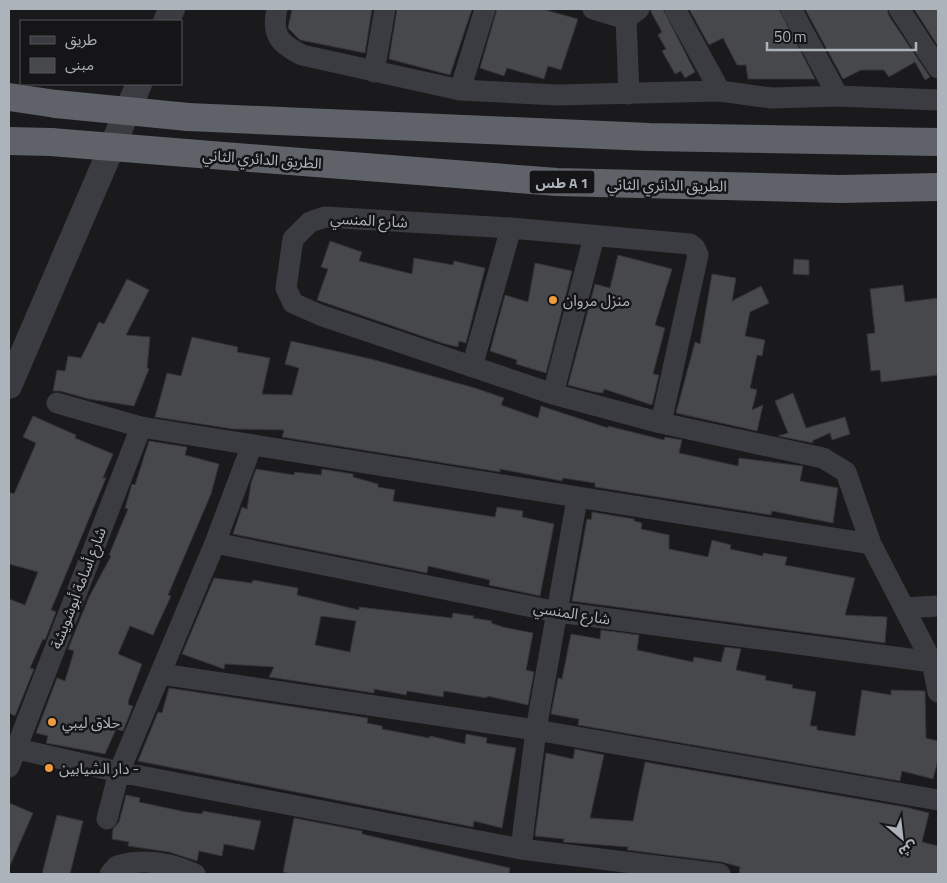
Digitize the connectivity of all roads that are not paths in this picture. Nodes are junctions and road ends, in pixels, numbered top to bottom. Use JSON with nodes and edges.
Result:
{"nodes":[{"id":1,"x":277,"y":9,"type":"edge"},
{"id":2,"x":385,"y":9,"type":"edge"},
{"id":3,"x":485,"y":9,"type":"edge"},
{"id":4,"x":593,"y":9,"type":"edge"},
{"id":5,"x":675,"y":9,"type":"edge"},
{"id":6,"x":791,"y":9,"type":"edge"},
{"id":7,"x":899,"y":9,"type":"edge"},
{"id":8,"x":628,"y":12,"type":"edge"},
{"id":9,"x":938,"y":68,"type":"edge"},
{"id":10,"x":374,"y":72,"type":"junction"},
{"id":11,"x":139,"y":85,"type":"edge"},
{"id":12,"x":460,"y":90,"type":"junction"},
{"id":13,"x":720,"y":91,"type":"junction"},
{"id":14,"x":629,"y":94,"type":"junction"},
{"id":15,"x":9,"y":96,"type":"edge"},
{"id":16,"x":838,"y":96,"type":"junction"},
{"id":17,"x":938,"y":100,"type":"edge"},
{"id":18,"x":9,"y":141,"type":"edge"},
{"id":19,"x":938,"y":142,"type":"edge"},
{"id":20,"x":938,"y":187,"type":"edge"},
{"id":21,"x":511,"y":228,"type":"junction"},
{"id":22,"x":594,"y":237,"type":"junction"},
{"id":23,"x":472,"y":367,"type":"junction"},
{"id":24,"x":9,"y":386,"type":"edge"},
{"id":25,"x":553,"y":394,"type":"junction"},
{"id":26,"x":56,"y":403,"type":"dead end"},
{"id":27,"x":661,"y":423,"type":"junction"},
{"id":28,"x":141,"y":428,"type":"junction"},
{"id":29,"x":252,"y":445,"type":"junction"},
{"id":30,"x":577,"y":499,"type":"junction"},
{"id":31,"x":215,"y":543,"type":"junction"},
{"id":32,"x":871,"y":544,"type":"junction"},
{"id":33,"x":938,"y":606,"type":"edge"},
{"id":34,"x":904,"y":608,"type":"junction"},
{"id":35,"x":558,"y":612,"type":"junction"},
{"id":36,"x":932,"y":662,"type":"junction"},
{"id":37,"x":161,"y":674,"type":"junction"},
{"id":38,"x":938,"y":692,"type":"edge"},
{"id":39,"x":536,"y":730,"type":"junction"},
{"id":40,"x":11,"y":754,"type":"edge"},
{"id":41,"x":119,"y":772,"type":"junction"},
{"id":42,"x":938,"y":800,"type":"edge"},
{"id":43,"x":107,"y":819,"type":"dead end"},
{"id":44,"x":521,"y":849,"type":"junction"},
{"id":45,"x":110,"y":874,"type":"edge"},
{"id":46,"x":195,"y":874,"type":"edge"},
{"id":47,"x":720,"y":874,"type":"edge"}],
"edges":[{"from":1,"to":10,"type":"street"},
{"from":2,"to":10,"type":"street"},
{"from":3,"to":12,"type":"street"},
{"from":4,"to":8,"type":"street"},
{"from":5,"to":13,"type":"street"},
{"from":6,"to":16,"type":"street"},
{"from":7,"to":9,"type":"street"},
{"from":8,"to":14,"type":"street"},
{"from":10,"to":12,"type":"street"},
{"from":11,"to":24,"type":"street"},
{"from":12,"to":14,"type":"street"},
{"from":13,"to":14,"type":"street"},
{"from":13,"to":16,"type":"street"},
{"from":15,"to":19,"type":"highway","bridge":true},
{"from":16,"to":17,"type":"street"},
{"from":18,"to":20,"type":"highway","name":"الطريق الدائري الثاني","number":"طس A 1","bridge":true},
{"from":21,"to":22,"type":"street","name":"شارع المنسي"},
{"from":21,"to":23,"type":"street"},
{"from":21,"to":23,"type":"street","name":"شارع المنسي"},
{"from":22,"to":25,"type":"street"},
{"from":22,"to":27,"type":"street","name":"شارع المنسي"},
{"from":23,"to":25,"type":"street","name":"شارع المنسي"},
{"from":25,"to":27,"type":"street","name":"شارع المنسي"},
{"from":26,"to":28,"type":"street"},
{"from":27,"to":32,"type":"street","name":"شارع المنسي"},
{"from":28,"to":29,"type":"street"},
{"from":28,"to":40,"type":"street","name":"شارع أسامة أبوشويشة"},
{"from":29,"to":30,"type":"street"},
{"from":29,"to":31,"type":"street"},
{"from":30,"to":32,"type":"street"},
{"from":30,"to":35,"type":"street"},
{"from":31,"to":35,"type":"street","name":"شارع المنسي"},
{"from":31,"to":37,"type":"street"},
{"from":32,"to":34,"type":"street","name":"شارع المنسي"},
{"from":33,"to":34,"type":"street"},
{"from":34,"to":36,"type":"street","name":"شارع المنسي"},
{"from":35,"to":36,"type":"street","name":"شارع المنسي"},
{"from":35,"to":39,"type":"street"},
{"from":36,"to":38,"type":"street","name":"شارع المنسي"},
{"from":37,"to":39,"type":"street"},
{"from":37,"to":41,"type":"street"},
{"from":39,"to":42,"type":"street"},
{"from":39,"to":44,"type":"street"},
{"from":40,"to":41,"type":"street"},
{"from":41,"to":43,"type":"street"},
{"from":41,"to":44,"type":"street"},
{"from":44,"to":47,"type":"street"},
{"from":45,"to":46,"type":"street"}]}
